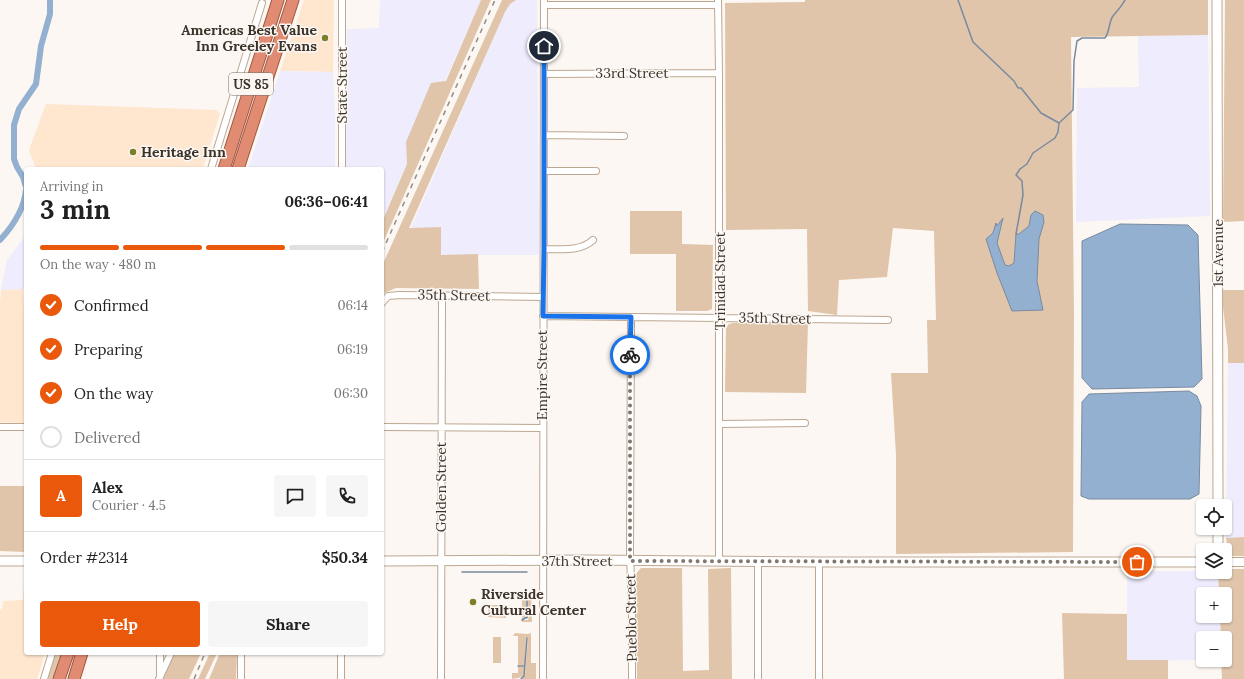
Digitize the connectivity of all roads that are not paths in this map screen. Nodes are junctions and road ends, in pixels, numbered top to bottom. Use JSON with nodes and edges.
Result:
{"nodes":[{"id":1,"x":278,"y":0,"type":"edge"},
{"id":2,"x":292,"y":0,"type":"edge"},
{"id":3,"x":342,"y":0,"type":"edge"},
{"id":4,"x":1217,"y":0,"type":"edge"},
{"id":5,"x":262,"y":3,"type":"dead end"},
{"id":6,"x":544,"y":3,"type":"edge"},
{"id":7,"x":718,"y":3,"type":"edge"},
{"id":8,"x":719,"y":73,"type":"junction"},
{"id":9,"x":544,"y":74,"type":"junction"},
{"id":10,"x":544,"y":136,"type":"junction"},
{"id":11,"x":624,"y":136,"type":"dead end"},
{"id":12,"x":212,"y":167,"type":"edge"},
{"id":13,"x":225,"y":167,"type":"edge"},
{"id":14,"x":239,"y":167,"type":"edge"},
{"id":15,"x":342,"y":167,"type":"edge"},
{"id":16,"x":544,"y":171,"type":"junction"},
{"id":17,"x":596,"y":171,"type":"dead end"},
{"id":18,"x":593,"y":240,"type":"dead end"},
{"id":19,"x":544,"y":249,"type":"junction"},
{"id":20,"x":442,"y":295,"type":"junction"},
{"id":21,"x":543,"y":297,"type":"junction"},
{"id":22,"x":384,"y":301,"type":"edge"},
{"id":23,"x":543,"y":316,"type":"junction"},
{"id":24,"x":631,"y":317,"type":"junction"},
{"id":25,"x":720,"y":318,"type":"junction"},
{"id":26,"x":888,"y":320,"type":"dead end"},
{"id":27,"x":805,"y":423,"type":"dead end"},
{"id":28,"x":719,"y":424,"type":"junction"},
{"id":29,"x":0,"y":427,"type":"edge"},
{"id":30,"x":24,"y":427,"type":"edge"},
{"id":31,"x":384,"y":427,"type":"edge"},
{"id":32,"x":442,"y":427,"type":"junction"},
{"id":33,"x":542,"y":428,"type":"junction"},
{"id":34,"x":1218,"y":499,"type":"edge"},
{"id":35,"x":0,"y":561,"type":"edge"},
{"id":36,"x":24,"y":561,"type":"edge"},
{"id":37,"x":384,"y":561,"type":"edge"},
{"id":38,"x":441,"y":561,"type":"junction"},
{"id":39,"x":542,"y":561,"type":"junction"},
{"id":40,"x":630,"y":561,"type":"junction"},
{"id":41,"x":719,"y":562,"type":"junction"},
{"id":42,"x":758,"y":562,"type":"junction"},
{"id":43,"x":819,"y":562,"type":"junction"},
{"id":44,"x":1196,"y":562,"type":"edge"},
{"id":45,"x":1232,"y":562,"type":"edge"},
{"id":46,"x":1244,"y":562,"type":"edge"},
{"id":47,"x":51,"y":655,"type":"edge"},
{"id":48,"x":67,"y":655,"type":"edge"},
{"id":49,"x":81,"y":655,"type":"edge"},
{"id":50,"x":160,"y":655,"type":"edge"},
{"id":51,"x":170,"y":655,"type":"edge"},
{"id":52,"x":241,"y":655,"type":"edge"},
{"id":53,"x":340,"y":655,"type":"edge"},
{"id":54,"x":160,"y":678,"type":"edge"},
{"id":55,"x":44,"y":679,"type":"edge"},
{"id":56,"x":59,"y":679,"type":"edge"},
{"id":57,"x":74,"y":679,"type":"edge"},
{"id":58,"x":241,"y":679,"type":"edge"},
{"id":59,"x":341,"y":679,"type":"edge"},
{"id":60,"x":441,"y":679,"type":"edge"},
{"id":61,"x":543,"y":679,"type":"edge"},
{"id":62,"x":632,"y":679,"type":"edge"},
{"id":63,"x":758,"y":679,"type":"edge"},
{"id":64,"x":819,"y":679,"type":"edge"}],
"edges":[{"from":1,"to":13,"type":"highway","number":"US 85"},
{"from":2,"to":14,"type":"highway","number":"US 85"},
{"from":3,"to":15,"type":"street","name":"State Street"},
{"from":4,"to":34,"type":"main road","name":"1st Avenue"},
{"from":5,"to":12,"type":"street"},
{"from":6,"to":7,"type":"street"},
{"from":6,"to":9,"type":"street","name":"Empire Street"},
{"from":7,"to":8,"type":"street","name":"Trinidad Street"},
{"from":8,"to":9,"type":"street","name":"33rd Street"},
{"from":8,"to":25,"type":"street","name":"Trinidad Street"},
{"from":9,"to":10,"type":"street","name":"Empire Street"},
{"from":10,"to":11,"type":"street"},
{"from":10,"to":16,"type":"street","name":"Empire Street"},
{"from":16,"to":17,"type":"street"},
{"from":16,"to":19,"type":"street","name":"Empire Street"},
{"from":18,"to":19,"type":"street"},
{"from":19,"to":21,"type":"street","name":"Empire Street"},
{"from":20,"to":21,"type":"street","name":"35th Street"},
{"from":20,"to":22,"type":"street","name":"35th Street"},
{"from":20,"to":32,"type":"street","name":"Golden Street"},
{"from":21,"to":23,"type":"street","name":"Empire Street"},
{"from":23,"to":24,"type":"street","name":"35th Street"},
{"from":23,"to":33,"type":"street","name":"Empire Street"},
{"from":24,"to":25,"type":"street","name":"35th Street"},
{"from":24,"to":40,"type":"street","name":"Pueblo Street"},
{"from":25,"to":26,"type":"street","name":"35th Street"},
{"from":25,"to":28,"type":"street","name":"Trinidad Street"},
{"from":27,"to":28,"type":"street"},
{"from":28,"to":41,"type":"street","name":"Trinidad Street"},
{"from":29,"to":30,"type":"street"},
{"from":31,"to":32,"type":"street"},
{"from":32,"to":33,"type":"street"},
{"from":32,"to":38,"type":"street","name":"Golden Street"},
{"from":33,"to":39,"type":"street","name":"Empire Street"},
{"from":35,"to":36,"type":"main road"},
{"from":37,"to":38,"type":"main road","name":"37th Street"},
{"from":38,"to":39,"type":"main road","name":"37th Street"},
{"from":38,"to":60,"type":"street","name":"Golden Street"},
{"from":39,"to":40,"type":"main road","name":"37th Street"},
{"from":39,"to":61,"type":"street","name":"Empire Street"},
{"from":40,"to":41,"type":"main road","name":"37th Street"},
{"from":40,"to":62,"type":"street","name":"Pueblo Street"},
{"from":41,"to":42,"type":"main road","name":"37th Street"},
{"from":42,"to":43,"type":"main road","name":"37th Street"},
{"from":42,"to":63,"type":"street"},
{"from":43,"to":44,"type":"main road","name":"37th Street"},
{"from":43,"to":64,"type":"street"},
{"from":45,"to":46,"type":"street"},
{"from":47,"to":55,"type":"street"},
{"from":48,"to":56,"type":"highway"},
{"from":49,"to":57,"type":"highway"},
{"from":50,"to":54,"type":"street"},
{"from":51,"to":54,"type":"street"},
{"from":52,"to":58,"type":"street"},
{"from":53,"to":59,"type":"street"}]}
